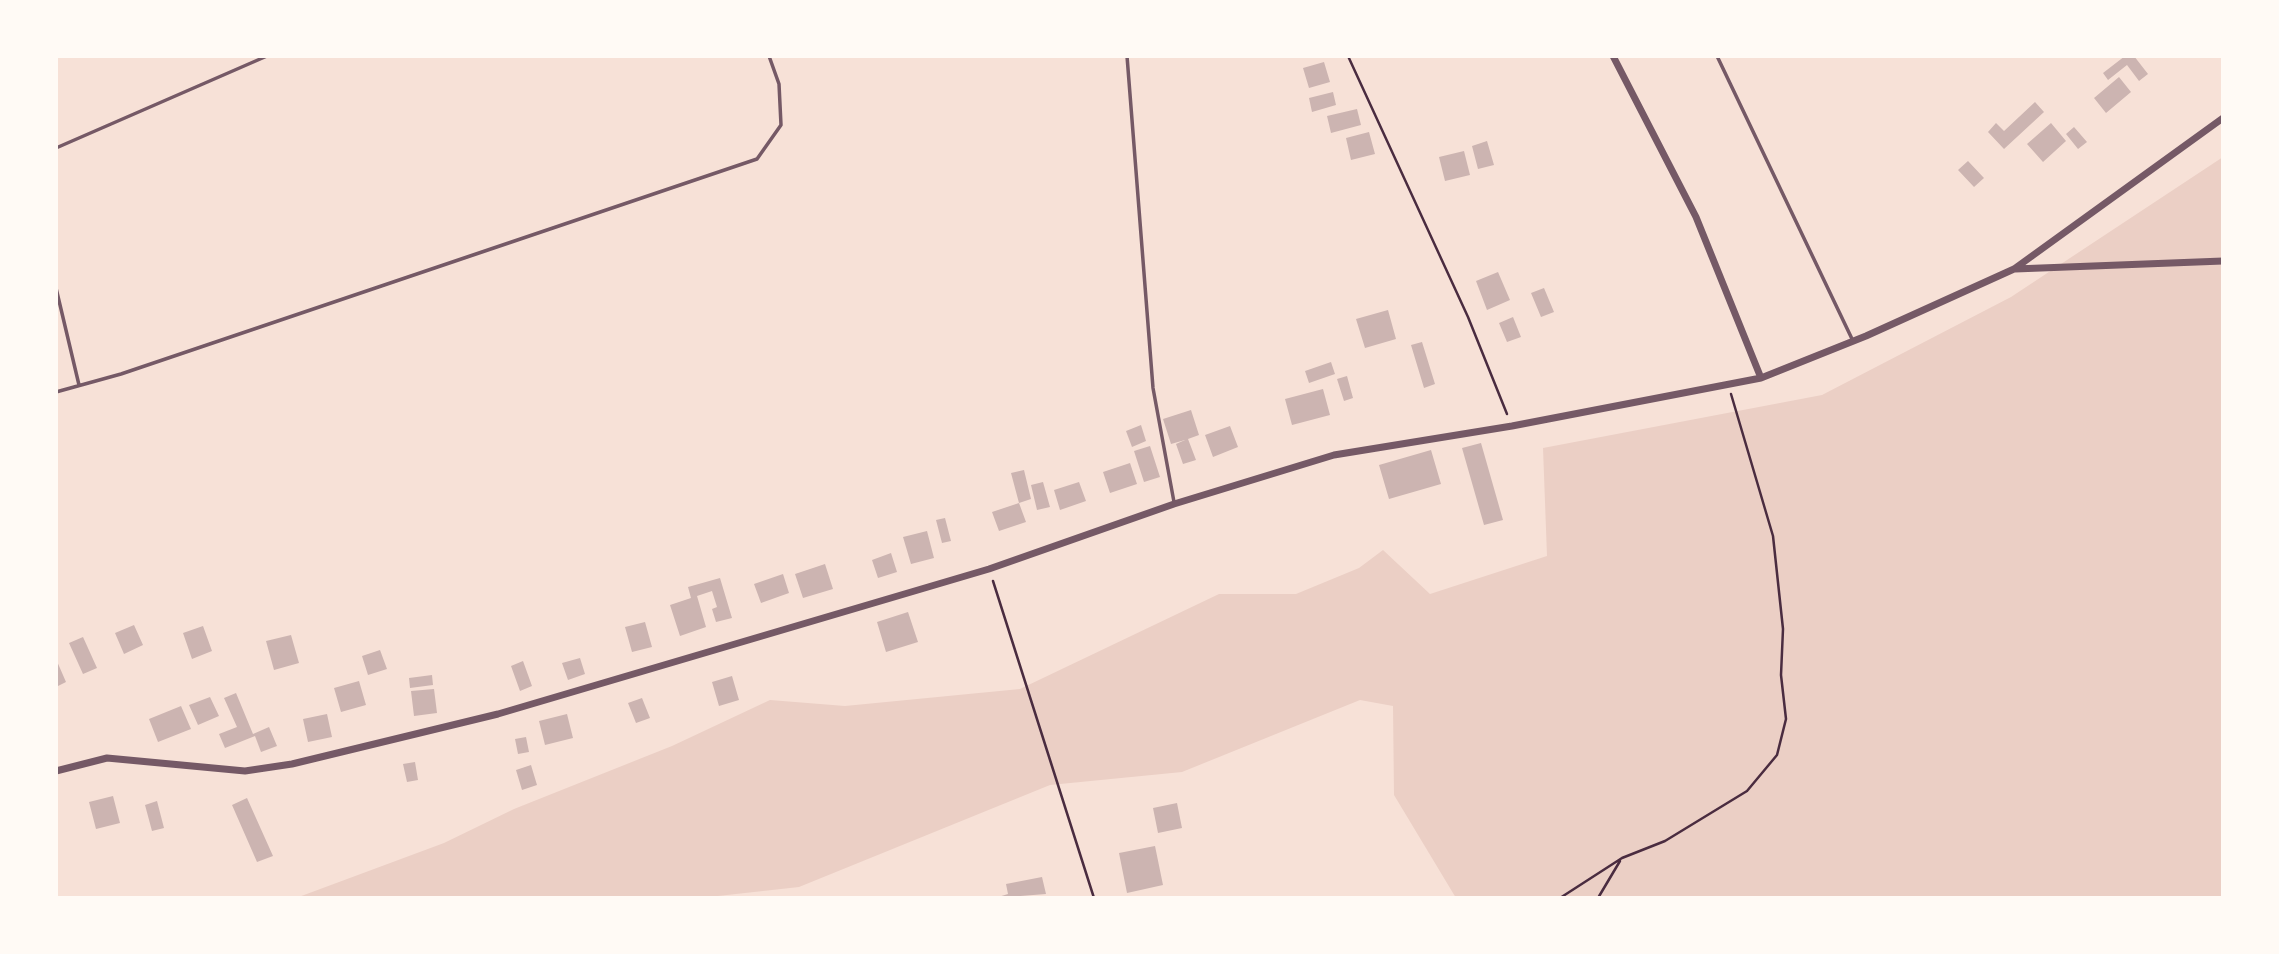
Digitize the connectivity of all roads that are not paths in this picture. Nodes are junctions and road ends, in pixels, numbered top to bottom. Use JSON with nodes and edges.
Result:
{"nodes":[{"id":1,"x":267,"y":56,"type":"edge"},
{"id":2,"x":769,"y":56,"type":"edge"},
{"id":3,"x":1127,"y":56,"type":"edge"},
{"id":4,"x":1613,"y":56,"type":"edge"},
{"id":5,"x":1717,"y":56,"type":"edge"},
{"id":6,"x":2223,"y":118,"type":"edge"},
{"id":7,"x":56,"y":148,"type":"edge"},
{"id":8,"x":2223,"y":261,"type":"edge"},
{"id":9,"x":2014,"y":269,"type":"junction"},
{"id":10,"x":56,"y":288,"type":"edge"},
{"id":11,"x":1853,"y":341,"type":"junction"},
{"id":12,"x":1761,"y":378,"type":"junction"},
{"id":13,"x":79,"y":386,"type":"junction"},
{"id":14,"x":56,"y":392,"type":"edge"},
{"id":15,"x":1174,"y":504,"type":"junction"},
{"id":16,"x":56,"y":771,"type":"edge"}],
"edges":[{"from":1,"to":7,"type":"lane"},
{"from":2,"to":13,"type":"lane"},
{"from":3,"to":15,"type":"lane"},
{"from":4,"to":12,"type":"street"},
{"from":5,"to":11,"type":"lane"},
{"from":6,"to":9,"type":"street"},
{"from":8,"to":9,"type":"street"},
{"from":9,"to":11,"type":"street"},
{"from":10,"to":13,"type":"lane"},
{"from":11,"to":12,"type":"street"},
{"from":12,"to":15,"type":"street"},
{"from":13,"to":14,"type":"lane"},
{"from":15,"to":16,"type":"street"}]}
